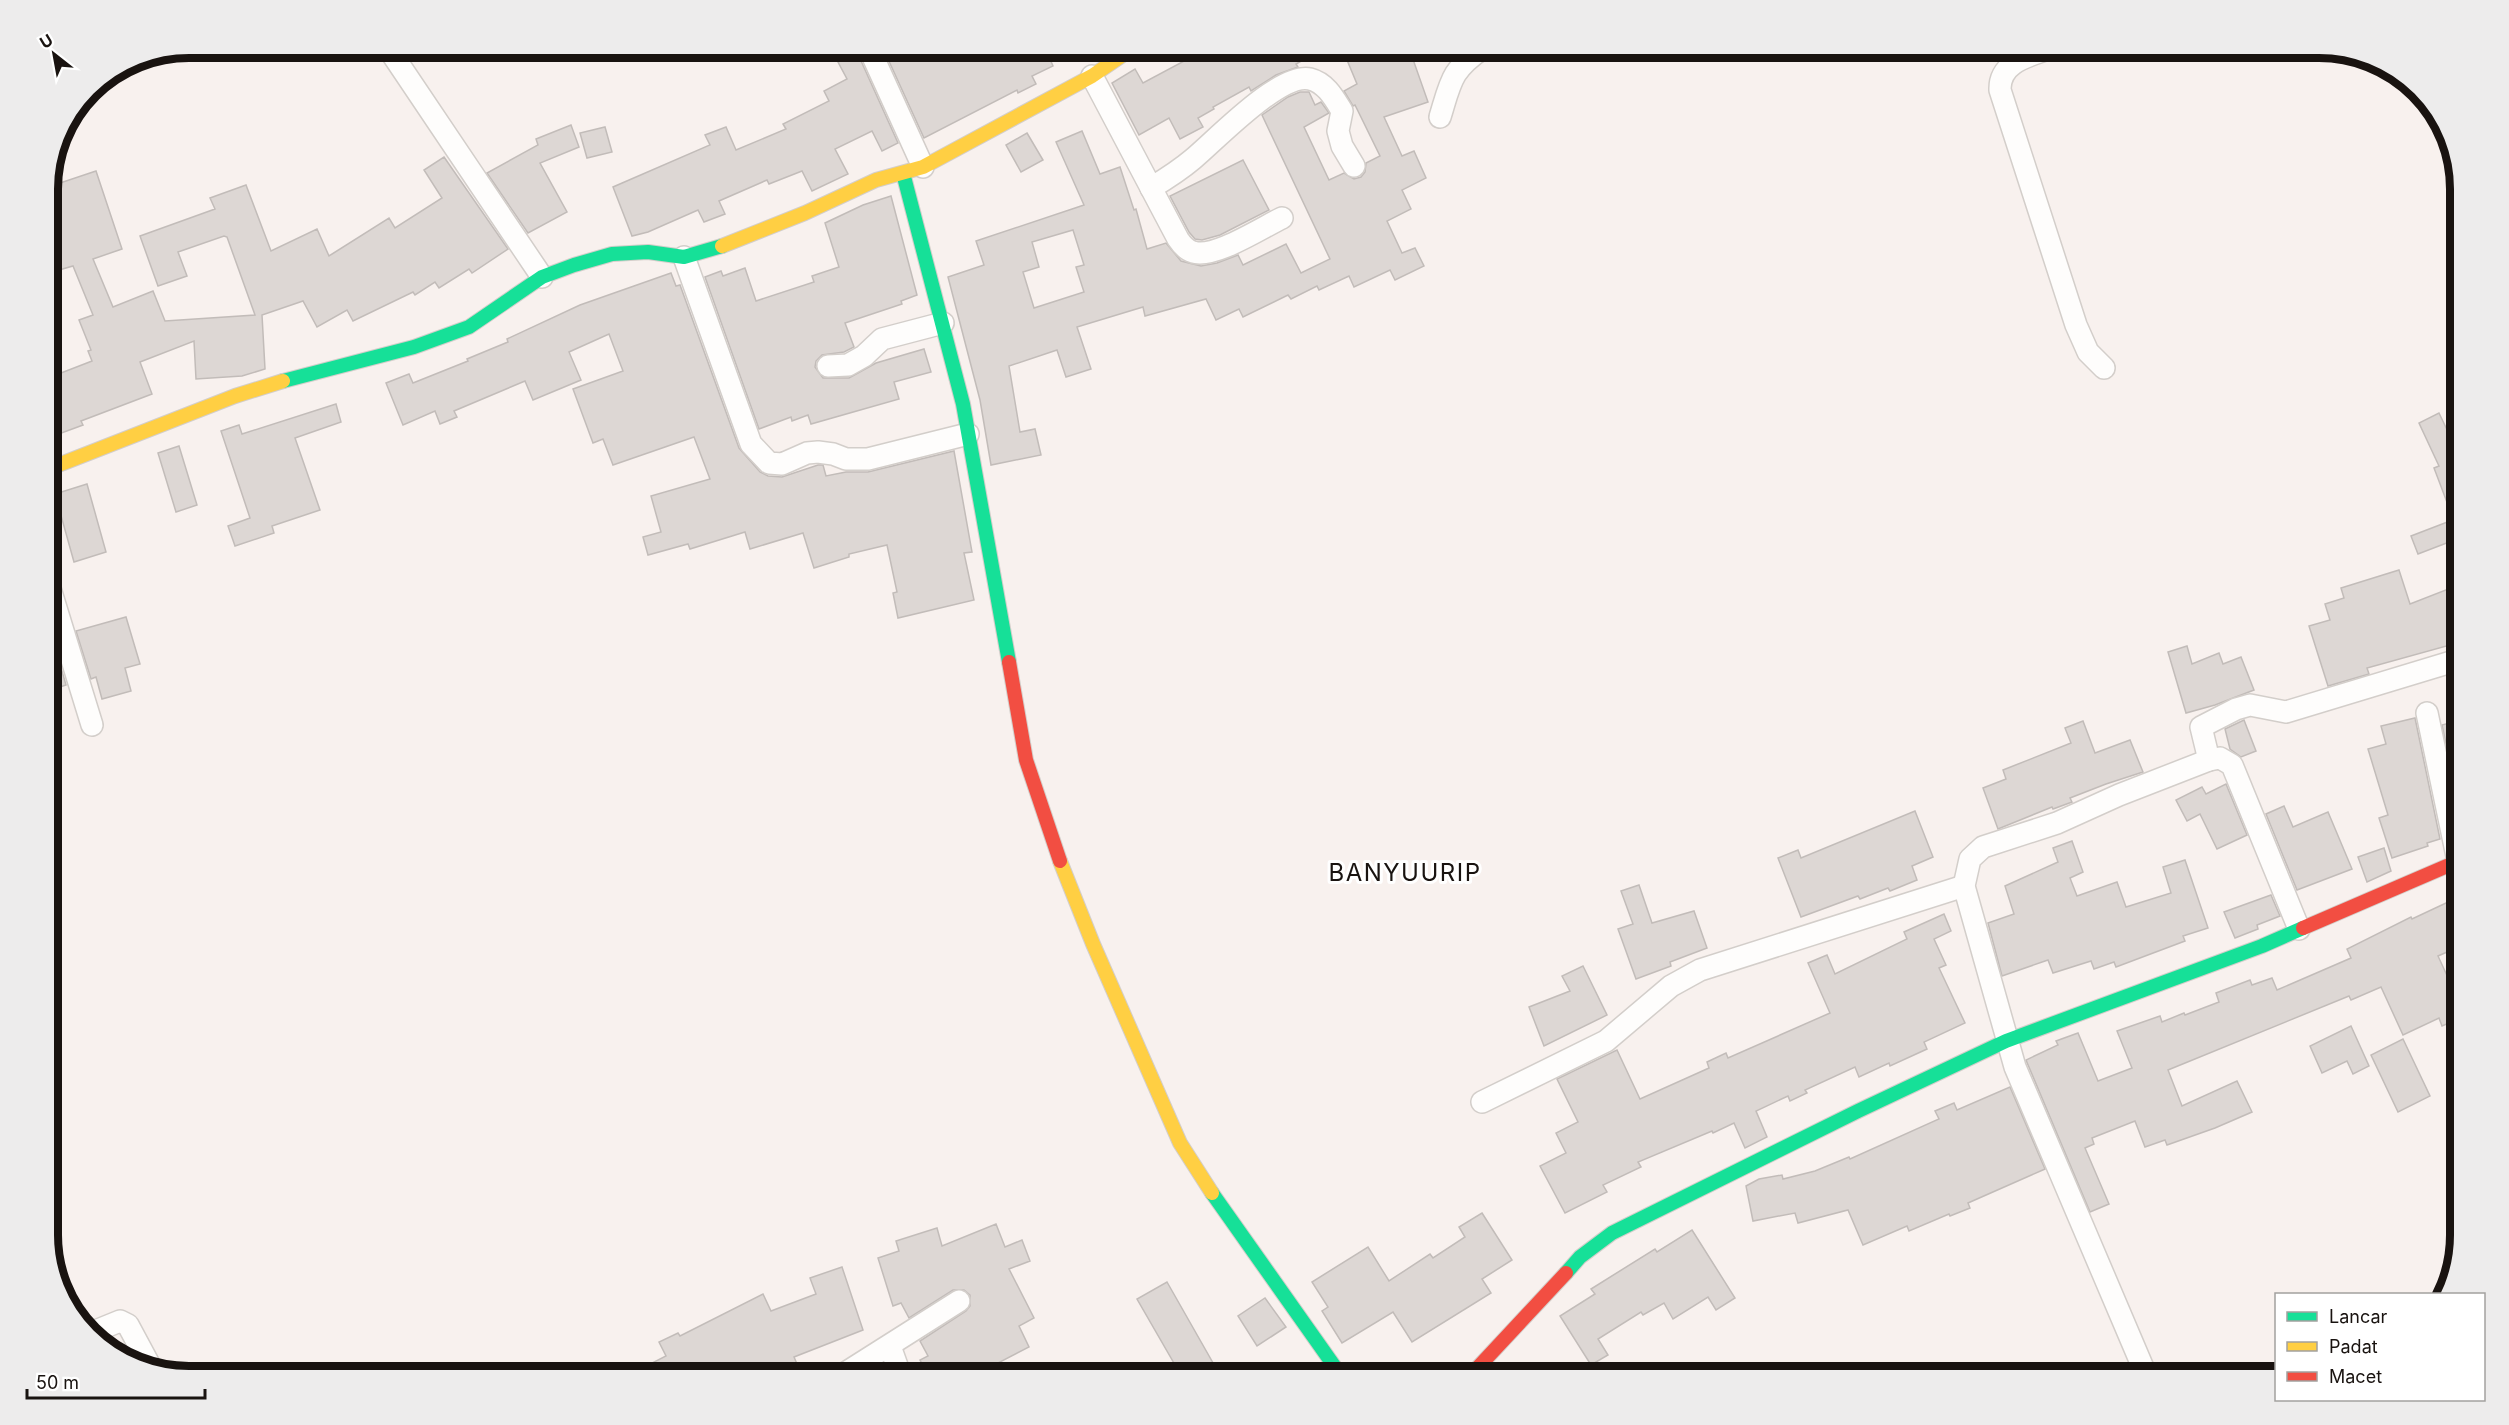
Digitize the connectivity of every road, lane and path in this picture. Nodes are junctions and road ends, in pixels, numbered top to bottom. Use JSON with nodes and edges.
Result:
{"nodes":[{"id":1,"x":1468,"y":58,"type":"edge"},
{"id":2,"x":2027,"y":58,"type":"edge"},
{"id":3,"x":395,"y":59,"type":"edge"},
{"id":4,"x":874,"y":59,"type":"edge"},
{"id":5,"x":1100,"y":63,"type":"edge"},
{"id":6,"x":1440,"y":117,"type":"dead end"},
{"id":7,"x":1354,"y":166,"type":"dead end"},
{"id":8,"x":913,"y":170,"type":"junction"},
{"id":9,"x":1151,"y":188,"type":"junction"},
{"id":10,"x":1282,"y":218,"type":"dead end"},
{"id":11,"x":684,"y":257,"type":"junction"},
{"id":12,"x":542,"y":277,"type":"junction"},
{"id":13,"x":943,"y":323,"type":"junction"},
{"id":14,"x":828,"y":366,"type":"dead end"},
{"id":15,"x":2104,"y":368,"type":"dead end"},
{"id":16,"x":968,"y":434,"type":"junction"},
{"id":17,"x":59,"y":465,"type":"edge"},
{"id":18,"x":59,"y":618,"type":"edge"},
{"id":19,"x":2450,"y":662,"type":"edge"},
{"id":20,"x":2427,"y":713,"type":"dead end"},
{"id":21,"x":92,"y":725,"type":"dead end"},
{"id":22,"x":2209,"y":760,"type":"junction"},
{"id":23,"x":2450,"y":815,"type":"edge"},
{"id":24,"x":2450,"y":864,"type":"edge"},
{"id":25,"x":1964,"y":886,"type":"junction"},
{"id":26,"x":2299,"y":929,"type":"junction"},
{"id":27,"x":2006,"y":1041,"type":"junction"},
{"id":28,"x":1482,"y":1102,"type":"dead end"},
{"id":29,"x":959,"y":1301,"type":"dead end"},
{"id":30,"x":99,"y":1330,"type":"edge"},
{"id":31,"x":890,"y":1346,"type":"junction"},
{"id":32,"x":146,"y":1359,"type":"edge"},
{"id":33,"x":857,"y":1366,"type":"edge"},
{"id":34,"x":897,"y":1366,"type":"edge"},
{"id":35,"x":1334,"y":1366,"type":"edge"},
{"id":36,"x":1479,"y":1366,"type":"edge"},
{"id":37,"x":2142,"y":1366,"type":"edge"}],
"edges":[{"from":1,"to":6,"type":"street"},
{"from":2,"to":15,"type":"street"},
{"from":3,"to":12,"type":"street"},
{"from":4,"to":8,"type":"street"},
{"from":5,"to":8,"type":"street"},
{"from":5,"to":9,"type":"street"},
{"from":7,"to":9,"type":"street"},
{"from":8,"to":11,"type":"street"},
{"from":8,"to":13,"type":"street"},
{"from":9,"to":10,"type":"street"},
{"from":11,"to":12,"type":"street"},
{"from":11,"to":16,"type":"street"},
{"from":12,"to":17,"type":"street"},
{"from":13,"to":14,"type":"street"},
{"from":13,"to":16,"type":"street"},
{"from":16,"to":35,"type":"street"},
{"from":18,"to":21,"type":"street"},
{"from":19,"to":22,"type":"street"},
{"from":20,"to":23,"type":"street"},
{"from":22,"to":25,"type":"street"},
{"from":22,"to":26,"type":"street"},
{"from":24,"to":26,"type":"street"},
{"from":25,"to":27,"type":"street"},
{"from":25,"to":28,"type":"street"},
{"from":26,"to":27,"type":"street"},
{"from":27,"to":36,"type":"street"},
{"from":27,"to":37,"type":"street"},
{"from":29,"to":31,"type":"street"},
{"from":30,"to":32,"type":"street"},
{"from":31,"to":33,"type":"street"},
{"from":31,"to":34,"type":"street"}]}
